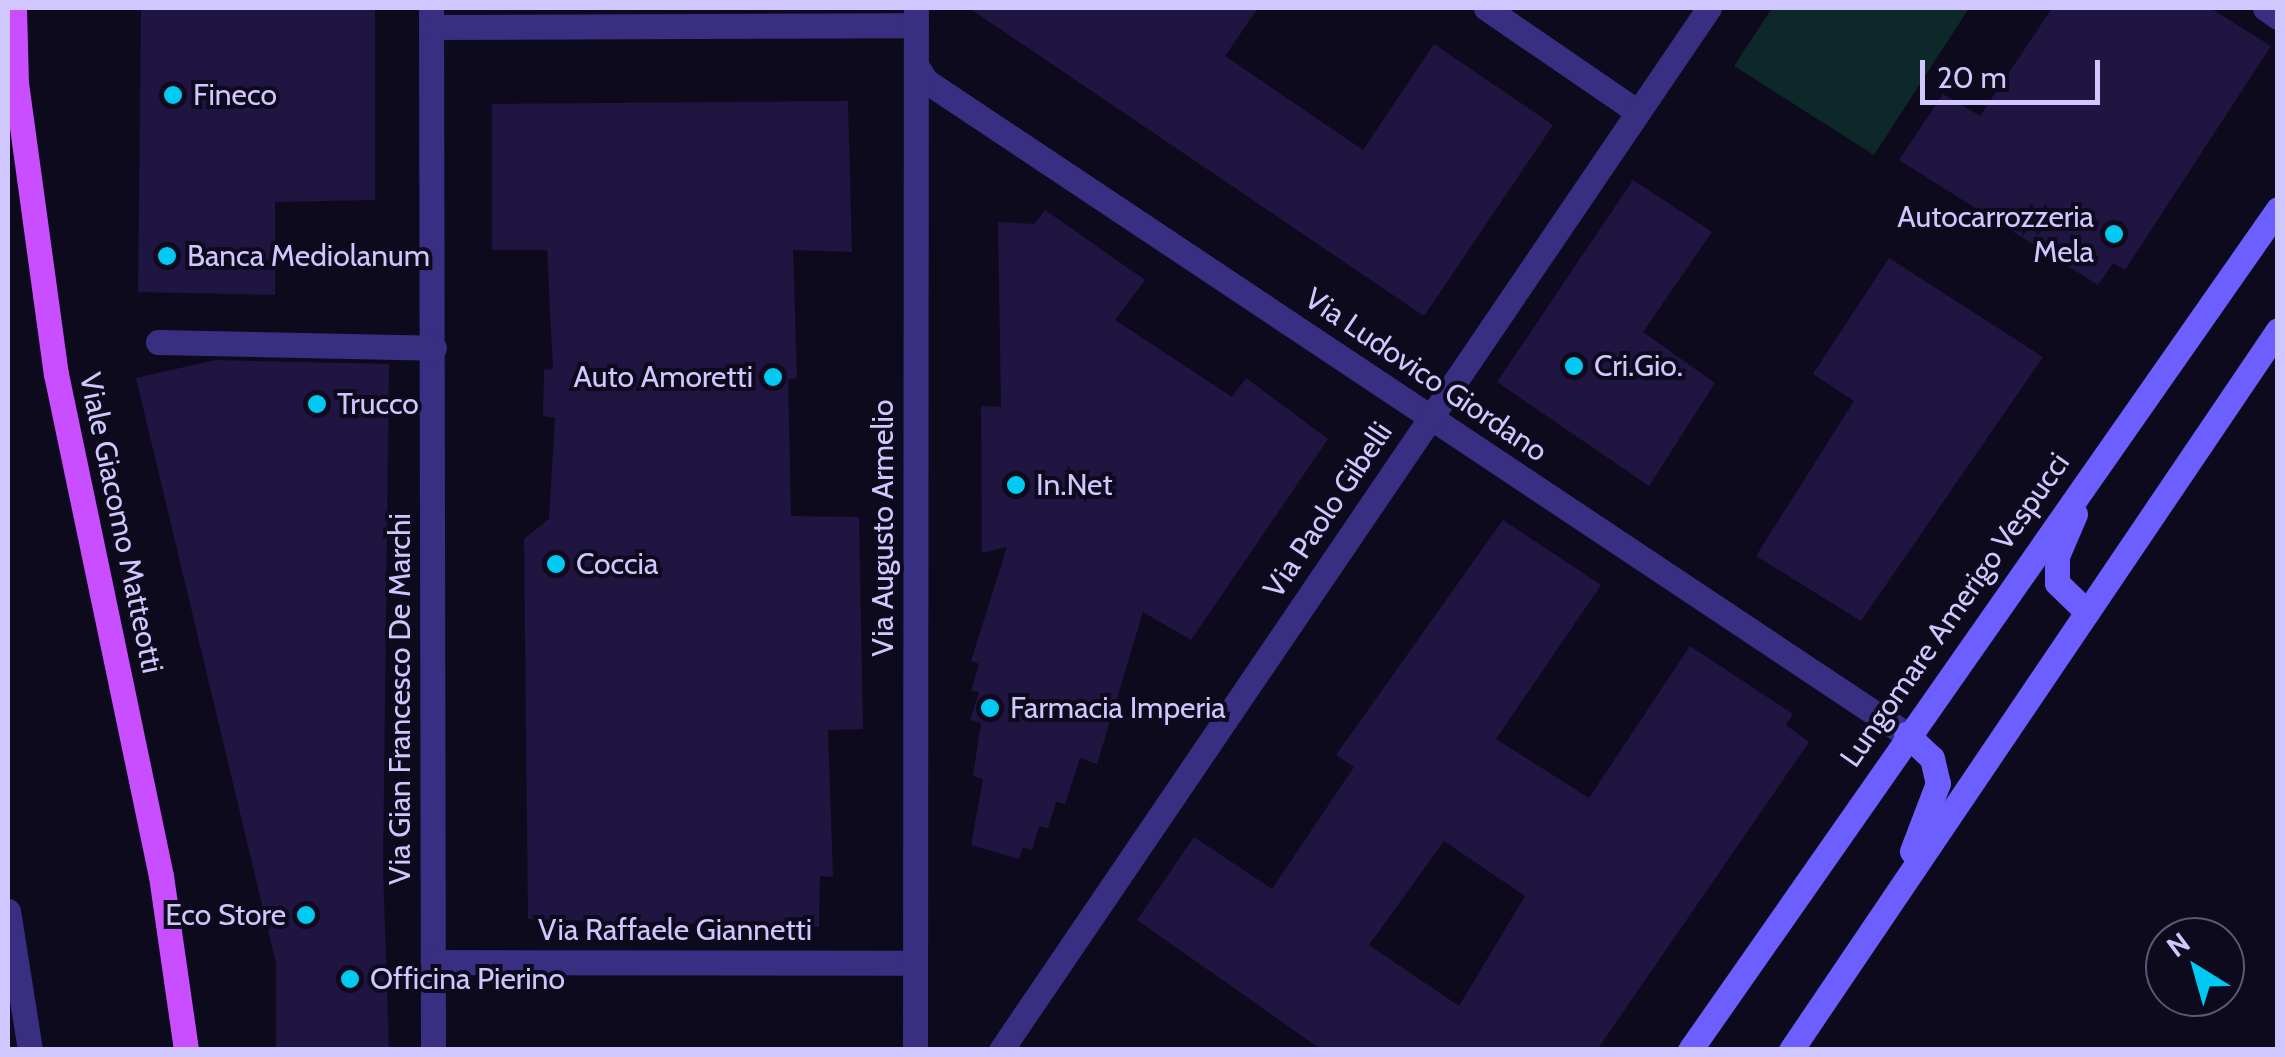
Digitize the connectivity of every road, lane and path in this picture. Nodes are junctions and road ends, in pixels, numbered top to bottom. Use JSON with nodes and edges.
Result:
{"nodes":[{"id":1,"x":14,"y":8,"type":"edge"},
{"id":2,"x":1486,"y":8,"type":"edge"},
{"id":3,"x":1709,"y":8,"type":"edge"},
{"id":4,"x":2265,"y":8,"type":"edge"},
{"id":5,"x":916,"y":16,"type":"edge"},
{"id":6,"x":2278,"y":17,"type":"edge"},
{"id":7,"x":431,"y":18,"type":"edge"},
{"id":8,"x":916,"y":65,"type":"junction"},
{"id":9,"x":16,"y":83,"type":"junction"},
{"id":10,"x":8,"y":108,"type":"edge"},
{"id":11,"x":1638,"y":112,"type":"junction"},
{"id":12,"x":2278,"y":210,"type":"edge"},
{"id":13,"x":2278,"y":330,"type":"edge"},
{"id":14,"x":158,"y":342,"type":"dead end"},
{"id":15,"x":434,"y":348,"type":"junction"},
{"id":16,"x":1430,"y":417,"type":"junction"},
{"id":17,"x":2098,"y":464,"type":"junction"},
{"id":18,"x":2087,"y":612,"type":"junction"},
{"id":19,"x":1906,"y":734,"type":"junction"},
{"id":20,"x":8,"y":910,"type":"edge"},
{"id":21,"x":1886,"y":911,"type":"junction"},
{"id":22,"x":434,"y":962,"type":"junction"},
{"id":23,"x":915,"y":964,"type":"junction"},
{"id":24,"x":1012,"y":1046,"type":"edge"},
{"id":25,"x":30,"y":1050,"type":"edge"},
{"id":26,"x":186,"y":1050,"type":"edge"},
{"id":27,"x":433,"y":1050,"type":"edge"},
{"id":28,"x":916,"y":1050,"type":"edge"},
{"id":29,"x":1690,"y":1050,"type":"edge"},
{"id":30,"x":1791,"y":1050,"type":"edge"}],
"edges":[{"from":1,"to":9,"type":"main road","name":"Viale Giacomo Matteotti"},
{"from":2,"to":11,"type":"street"},
{"from":3,"to":11,"type":"street","name":"Via Paolo Gibelli"},
{"from":4,"to":6,"type":"street"},
{"from":5,"to":7,"type":"street"},
{"from":5,"to":8,"type":"street","name":"Via Augusto Armelio"},
{"from":7,"to":15,"type":"street","name":"Via Gian Francesco De Marchi"},
{"from":8,"to":16,"type":"street","name":"Via Ludovico Giordano"},
{"from":8,"to":23,"type":"street","name":"Via Augusto Armelio"},
{"from":9,"to":10,"type":"street"},
{"from":9,"to":26,"type":"main road","name":"Viale Giacomo Matteotti"},
{"from":11,"to":16,"type":"street","name":"Via Paolo Gibelli"},
{"from":12,"to":17,"type":"main road","name":"Lungomare Amerigo Vespucci"},
{"from":13,"to":18,"type":"main road"},
{"from":14,"to":15,"type":"street"},
{"from":15,"to":22,"type":"street","name":"Via Gian Francesco De Marchi"},
{"from":16,"to":19,"type":"street","name":"Via Ludovico Giordano"},
{"from":16,"to":24,"type":"street","name":"Via Paolo Gibelli"},
{"from":17,"to":18,"type":"main road"},
{"from":17,"to":19,"type":"main road","name":"Lungomare Amerigo Vespucci"},
{"from":18,"to":21,"type":"main road"},
{"from":19,"to":21,"type":"main road"},
{"from":19,"to":29,"type":"main road","name":"Lungomare Amerigo Vespucci"},
{"from":20,"to":25,"type":"street"},
{"from":21,"to":30,"type":"main road"},
{"from":22,"to":23,"type":"street","name":"Via Raffaele Giannetti"},
{"from":22,"to":27,"type":"street","name":"Via Gian Francesco De Marchi"},
{"from":23,"to":28,"type":"street","name":"Via Augusto Armelio"}]}
